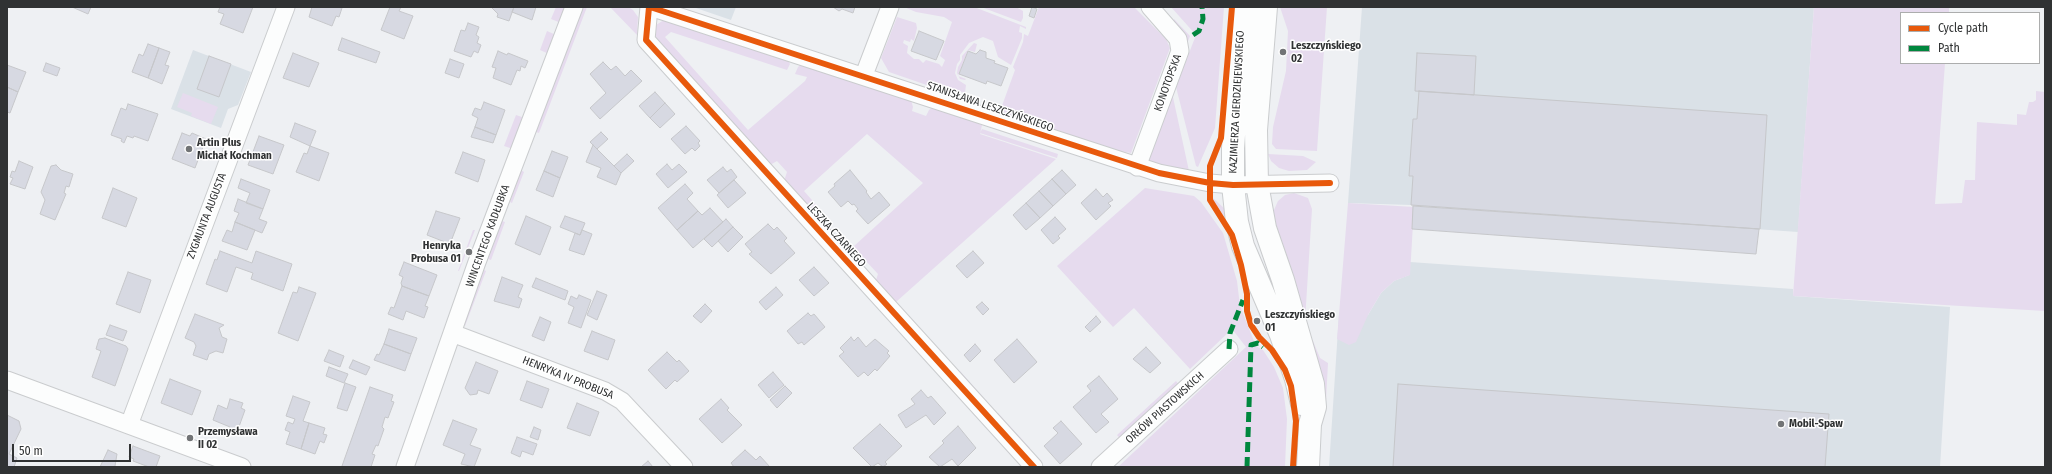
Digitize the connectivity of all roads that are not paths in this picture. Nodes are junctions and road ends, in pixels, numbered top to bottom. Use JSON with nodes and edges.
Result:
{"nodes":[{"id":1,"x":286,"y":7,"type":"edge"},
{"id":2,"x":574,"y":7,"type":"edge"},
{"id":3,"x":650,"y":7,"type":"edge"},
{"id":4,"x":890,"y":7,"type":"edge"},
{"id":5,"x":1150,"y":7,"type":"edge"},
{"id":6,"x":1244,"y":7,"type":"edge"},
{"id":7,"x":1266,"y":7,"type":"edge"},
{"id":8,"x":864,"y":75,"type":"junction"},
{"id":9,"x":1137,"y":167,"type":"junction"},
{"id":10,"x":1330,"y":183,"type":"dead end"},
{"id":11,"x":1257,"y":184,"type":"junction"},
{"id":12,"x":1233,"y":185,"type":"junction"},
{"id":13,"x":452,"y":332,"type":"junction"},
{"id":14,"x":1229,"y":349,"type":"dead end"},
{"id":15,"x":7,"y":380,"type":"edge"},
{"id":16,"x":1310,"y":424,"type":"junction"},
{"id":17,"x":130,"y":426,"type":"junction"},
{"id":18,"x":242,"y":467,"type":"edge"},
{"id":19,"x":405,"y":467,"type":"edge"},
{"id":20,"x":684,"y":467,"type":"edge"},
{"id":21,"x":1034,"y":467,"type":"edge"},
{"id":22,"x":1100,"y":467,"type":"edge"},
{"id":23,"x":1308,"y":467,"type":"edge"}],
"edges":[{"from":1,"to":17,"type":"street","name":"ZYGMUNTA AUGUSTA"},
{"from":2,"to":13,"type":"street","name":"WINCENTEGO KADŁUBKA"},
{"from":3,"to":8,"type":"street","name":"STANISŁAWA LESZCZYŃSKIEGO"},
{"from":3,"to":21,"type":"street","name":"LESZKA CZARNEGO"},
{"from":4,"to":8,"type":"street"},
{"from":5,"to":9,"type":"street","name":"KONOTOPSKA"},
{"from":6,"to":12,"type":"street","name":"KAZIMIERZA GIERDZIEJEWSKIEGO"},
{"from":7,"to":11,"type":"street","name":"KAZIMIERZA GIERDZIEJEWSKIEGO"},
{"from":8,"to":9,"type":"street","name":"STANISŁAWA LESZCZYŃSKIEGO"},
{"from":9,"to":12,"type":"street","name":"STANISŁAWA LESZCZYŃSKIEGO"},
{"from":10,"to":11,"type":"street","name":"STANISŁAWA LESZCZYŃSKIEGO"},
{"from":11,"to":12,"type":"street","name":"STANISŁAWA LESZCZYŃSKIEGO"},
{"from":11,"to":16,"type":"street","name":"KAZIMIERZA GIERDZIEJEWSKIEGO"},
{"from":12,"to":16,"type":"street","name":"KAZIMIERZA GIERDZIEJEWSKIEGO"},
{"from":13,"to":19,"type":"street","name":"WINCENTEGO KADŁUBKA"},
{"from":13,"to":20,"type":"street","name":"HENRYKA IV PROBUSA"},
{"from":14,"to":22,"type":"street","name":"ORŁÓW PIASTOWSKICH"},
{"from":15,"to":17,"type":"street"},
{"from":16,"to":23,"type":"street","name":"KAZIMIERZA GIERDZIEJEWSKIEGO"},
{"from":17,"to":18,"type":"street"}]}
